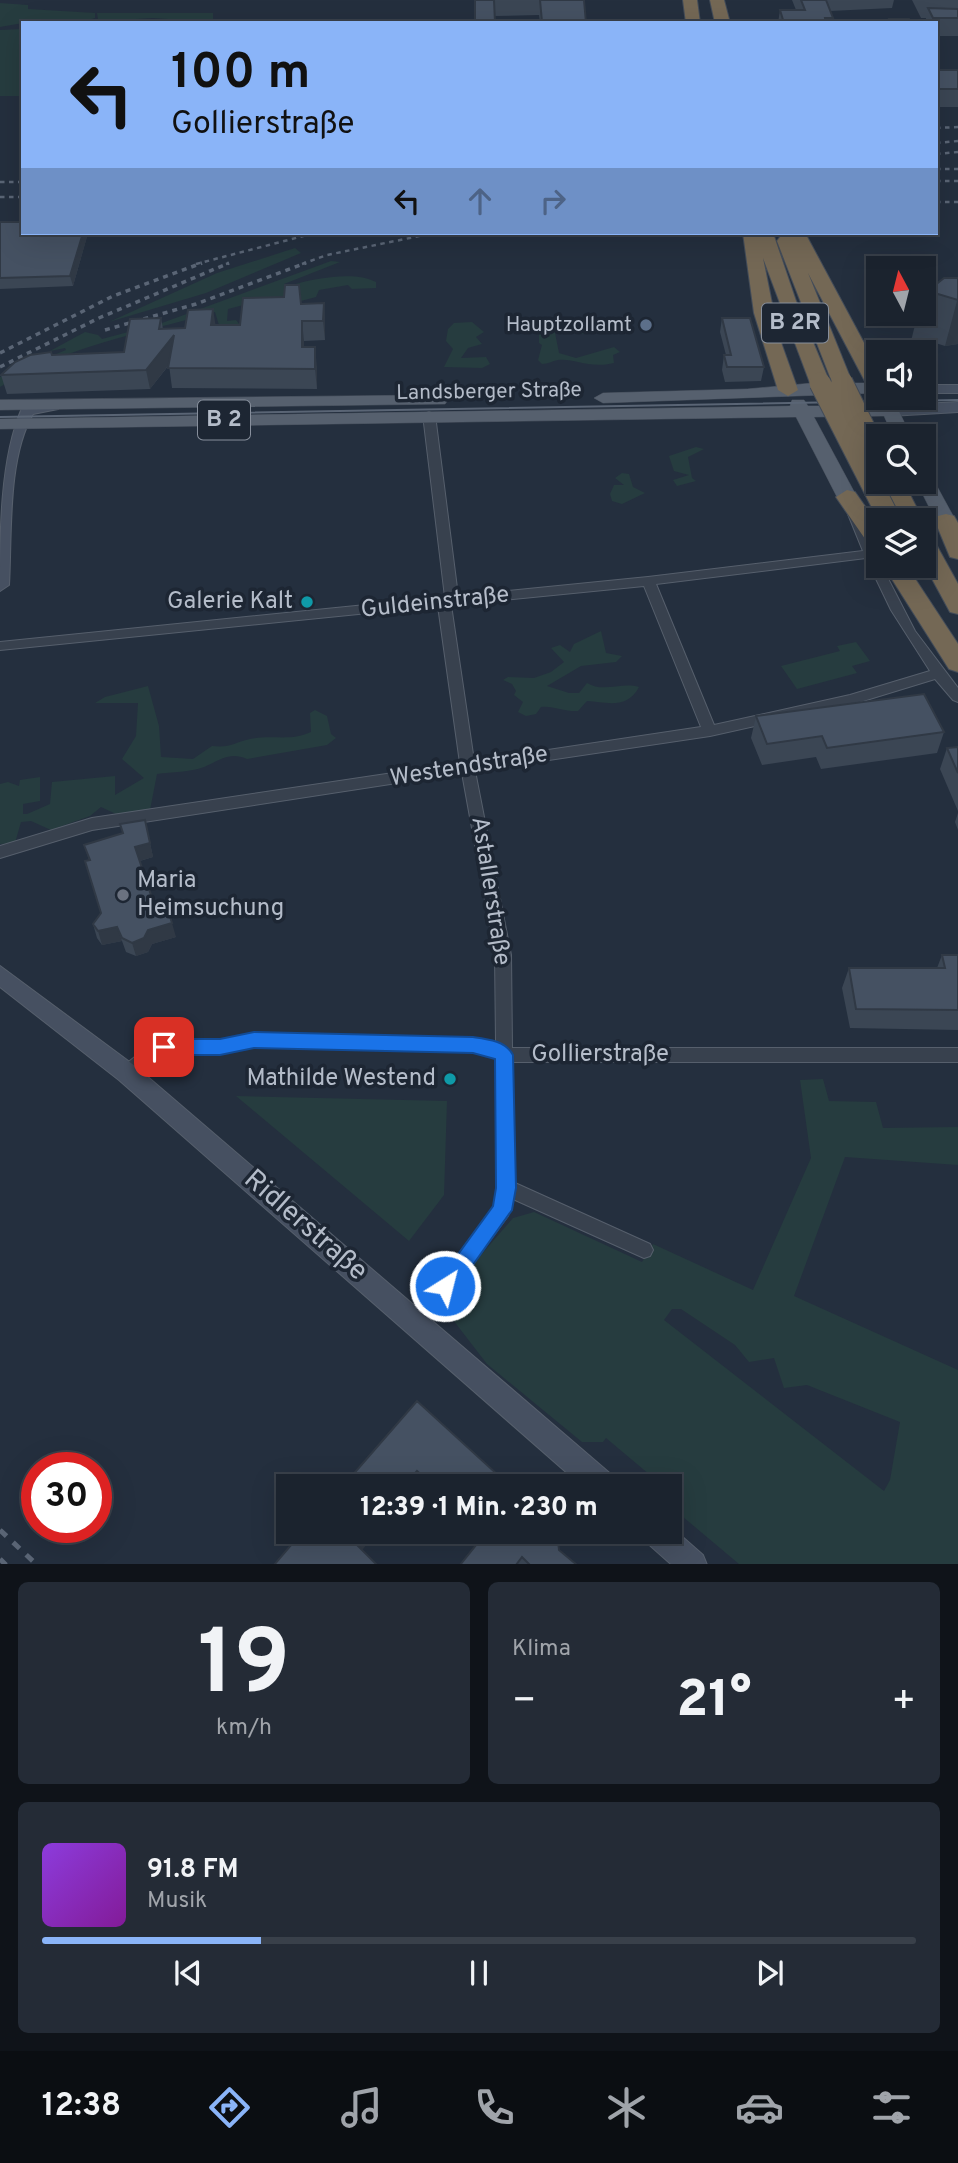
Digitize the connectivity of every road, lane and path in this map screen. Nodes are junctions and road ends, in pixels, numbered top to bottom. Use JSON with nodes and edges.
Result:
{"nodes":[{"id":1,"x":717,"y":0,"type":"edge"},
{"id":2,"x":694,"y":8,"type":"edge"},
{"id":3,"x":706,"y":21,"type":"edge"},
{"id":4,"x":733,"y":21,"type":"edge"},
{"id":5,"x":938,"y":22,"type":"edge"},
{"id":6,"x":958,"y":22,"type":"edge"},
{"id":7,"x":752,"y":235,"type":"edge"},
{"id":8,"x":765,"y":235,"type":"edge"},
{"id":9,"x":784,"y":235,"type":"edge"},
{"id":10,"x":797,"y":235,"type":"edge"},
{"id":11,"x":800,"y":281,"type":"joint"},
{"id":12,"x":866,"y":364,"type":"edge"},
{"id":13,"x":866,"y":388,"type":"edge"},
{"id":14,"x":936,"y":389,"type":"edge"},
{"id":15,"x":958,"y":389,"type":"edge"},
{"id":16,"x":788,"y":390,"type":"junction"},
{"id":17,"x":82,"y":403,"type":"junction"},
{"id":18,"x":0,"y":405,"type":"edge"},
{"id":19,"x":866,"y":406,"type":"edge"},
{"id":20,"x":936,"y":406,"type":"edge"},
{"id":21,"x":958,"y":407,"type":"edge"},
{"id":22,"x":805,"y":413,"type":"junction"},
{"id":23,"x":429,"y":415,"type":"junction"},
{"id":24,"x":20,"y":423,"type":"junction"},
{"id":25,"x":0,"y":424,"type":"edge"},
{"id":26,"x":866,"y":431,"type":"edge"},
{"id":27,"x":932,"y":494,"type":"edge"},
{"id":28,"x":847,"y":497,"type":"joint"},
{"id":29,"x":884,"y":508,"type":"edge"},
{"id":30,"x":952,"y":530,"type":"edge"},
{"id":31,"x":866,"y":533,"type":"edge"},
{"id":32,"x":866,"y":549,"type":"edge"},
{"id":33,"x":958,"y":552,"type":"edge"},
{"id":34,"x":936,"y":565,"type":"edge"},
{"id":35,"x":882,"y":578,"type":"edge"},
{"id":36,"x":901,"y":578,"type":"edge"},
{"id":37,"x":922,"y":578,"type":"edge"},
{"id":38,"x":648,"y":581,"type":"junction"},
{"id":39,"x":0,"y":585,"type":"edge"},
{"id":40,"x":448,"y":601,"type":"junction"},
{"id":41,"x":958,"y":606,"type":"edge"},
{"id":42,"x":958,"y":644,"type":"edge"},
{"id":43,"x":0,"y":646,"type":"edge"},
{"id":44,"x":948,"y":669,"type":"edge"},
{"id":45,"x":958,"y":697,"type":"edge"},
{"id":46,"x":710,"y":731,"type":"junction"},
{"id":47,"x":468,"y":767,"type":"junction"},
{"id":48,"x":0,"y":852,"type":"edge"},
{"id":49,"x":0,"y":975,"type":"edge"},
{"id":50,"x":504,"y":1055,"type":"junction"},
{"id":51,"x":958,"y":1055,"type":"edge"},
{"id":52,"x":127,"y":1073,"type":"junction"},
{"id":53,"x":506,"y":1188,"type":"junction"},
{"id":54,"x":644,"y":1250,"type":"dead end"},
{"id":55,"x":417,"y":1323,"type":"junction"},
{"id":56,"x":589,"y":1474,"type":"edge"},
{"id":57,"x":670,"y":1544,"type":"edge"},
{"id":58,"x":693,"y":1564,"type":"edge"}],
"edges":[{"from":1,"to":4,"type":"highway"},
{"from":2,"to":3,"type":"highway"},
{"from":5,"to":6,"type":"street"},
{"from":7,"to":16,"type":"highway"},
{"from":8,"to":29,"type":"highway","number":"B 2R","bridge":true},
{"from":9,"to":11,"type":"highway","number":"B 2R"},
{"from":10,"to":12,"type":"highway"},
{"from":11,"to":26,"type":"highway","number":"B 2R","bridge":true},
{"from":13,"to":16,"type":"main road","name":"Landsberger Straße","number":"B 2"},
{"from":14,"to":15,"type":"street"},
{"from":16,"to":17,"type":"main road","name":"Landsberger Straße","number":"B 2"},
{"from":16,"to":22,"type":"main road"},
{"from":17,"to":18,"type":"main road","name":"Landsberger Straße","number":"B 2"},
{"from":17,"to":24,"type":"street","name":"Landsberger Straße"},
{"from":19,"to":22,"type":"main road","name":"Landsberger Straße"},
{"from":20,"to":21,"type":"street","name":"Landsberger Straße"},
{"from":22,"to":23,"type":"main road","name":"Landsberger Straße","number":"B 2"},
{"from":22,"to":28,"type":"main road"},
{"from":23,"to":24,"type":"main road","name":"Landsberger Straße","number":"B 2"},
{"from":23,"to":40,"type":"street","name":"Astallerstraße"},
{"from":24,"to":25,"type":"main road","name":"Landsberger Straße","number":"B 2"},
{"from":24,"to":39,"type":"street"},
{"from":27,"to":30,"type":"main road"},
{"from":28,"to":31,"type":"highway"},
{"from":30,"to":33,"type":"highway"},
{"from":32,"to":38,"type":"street","name":"Guldeinstraße"},
{"from":34,"to":41,"type":"highway"},
{"from":35,"to":44,"type":"street"},
{"from":36,"to":44,"type":"highway"},
{"from":37,"to":42,"type":"highway"},
{"from":38,"to":40,"type":"street","name":"Guldeinstraße"},
{"from":38,"to":46,"type":"street"},
{"from":40,"to":43,"type":"street","name":"Guldeinstraße"},
{"from":40,"to":47,"type":"street","name":"Astallerstraße"},
{"from":44,"to":45,"type":"street"},
{"from":44,"to":46,"type":"street","name":"Westendstraße"},
{"from":46,"to":47,"type":"street","name":"Westendstraße"},
{"from":47,"to":48,"type":"street","name":"Westendstraße"},
{"from":47,"to":50,"type":"street","name":"Astallerstraße"},
{"from":49,"to":52,"type":"street","name":"Ridlerstraße"},
{"from":50,"to":51,"type":"street","name":"Gollierstraße"},
{"from":50,"to":52,"type":"street","name":"Gollierstraße"},
{"from":50,"to":53,"type":"street","name":"Astallerstraße"},
{"from":52,"to":55,"type":"street","name":"Ridlerstraße"},
{"from":53,"to":54,"type":"street"},
{"from":53,"to":55,"type":"street","name":"Astallerstraße"},
{"from":55,"to":56,"type":"street","name":"Ridlerstraße"},
{"from":57,"to":58,"type":"street"}]}
